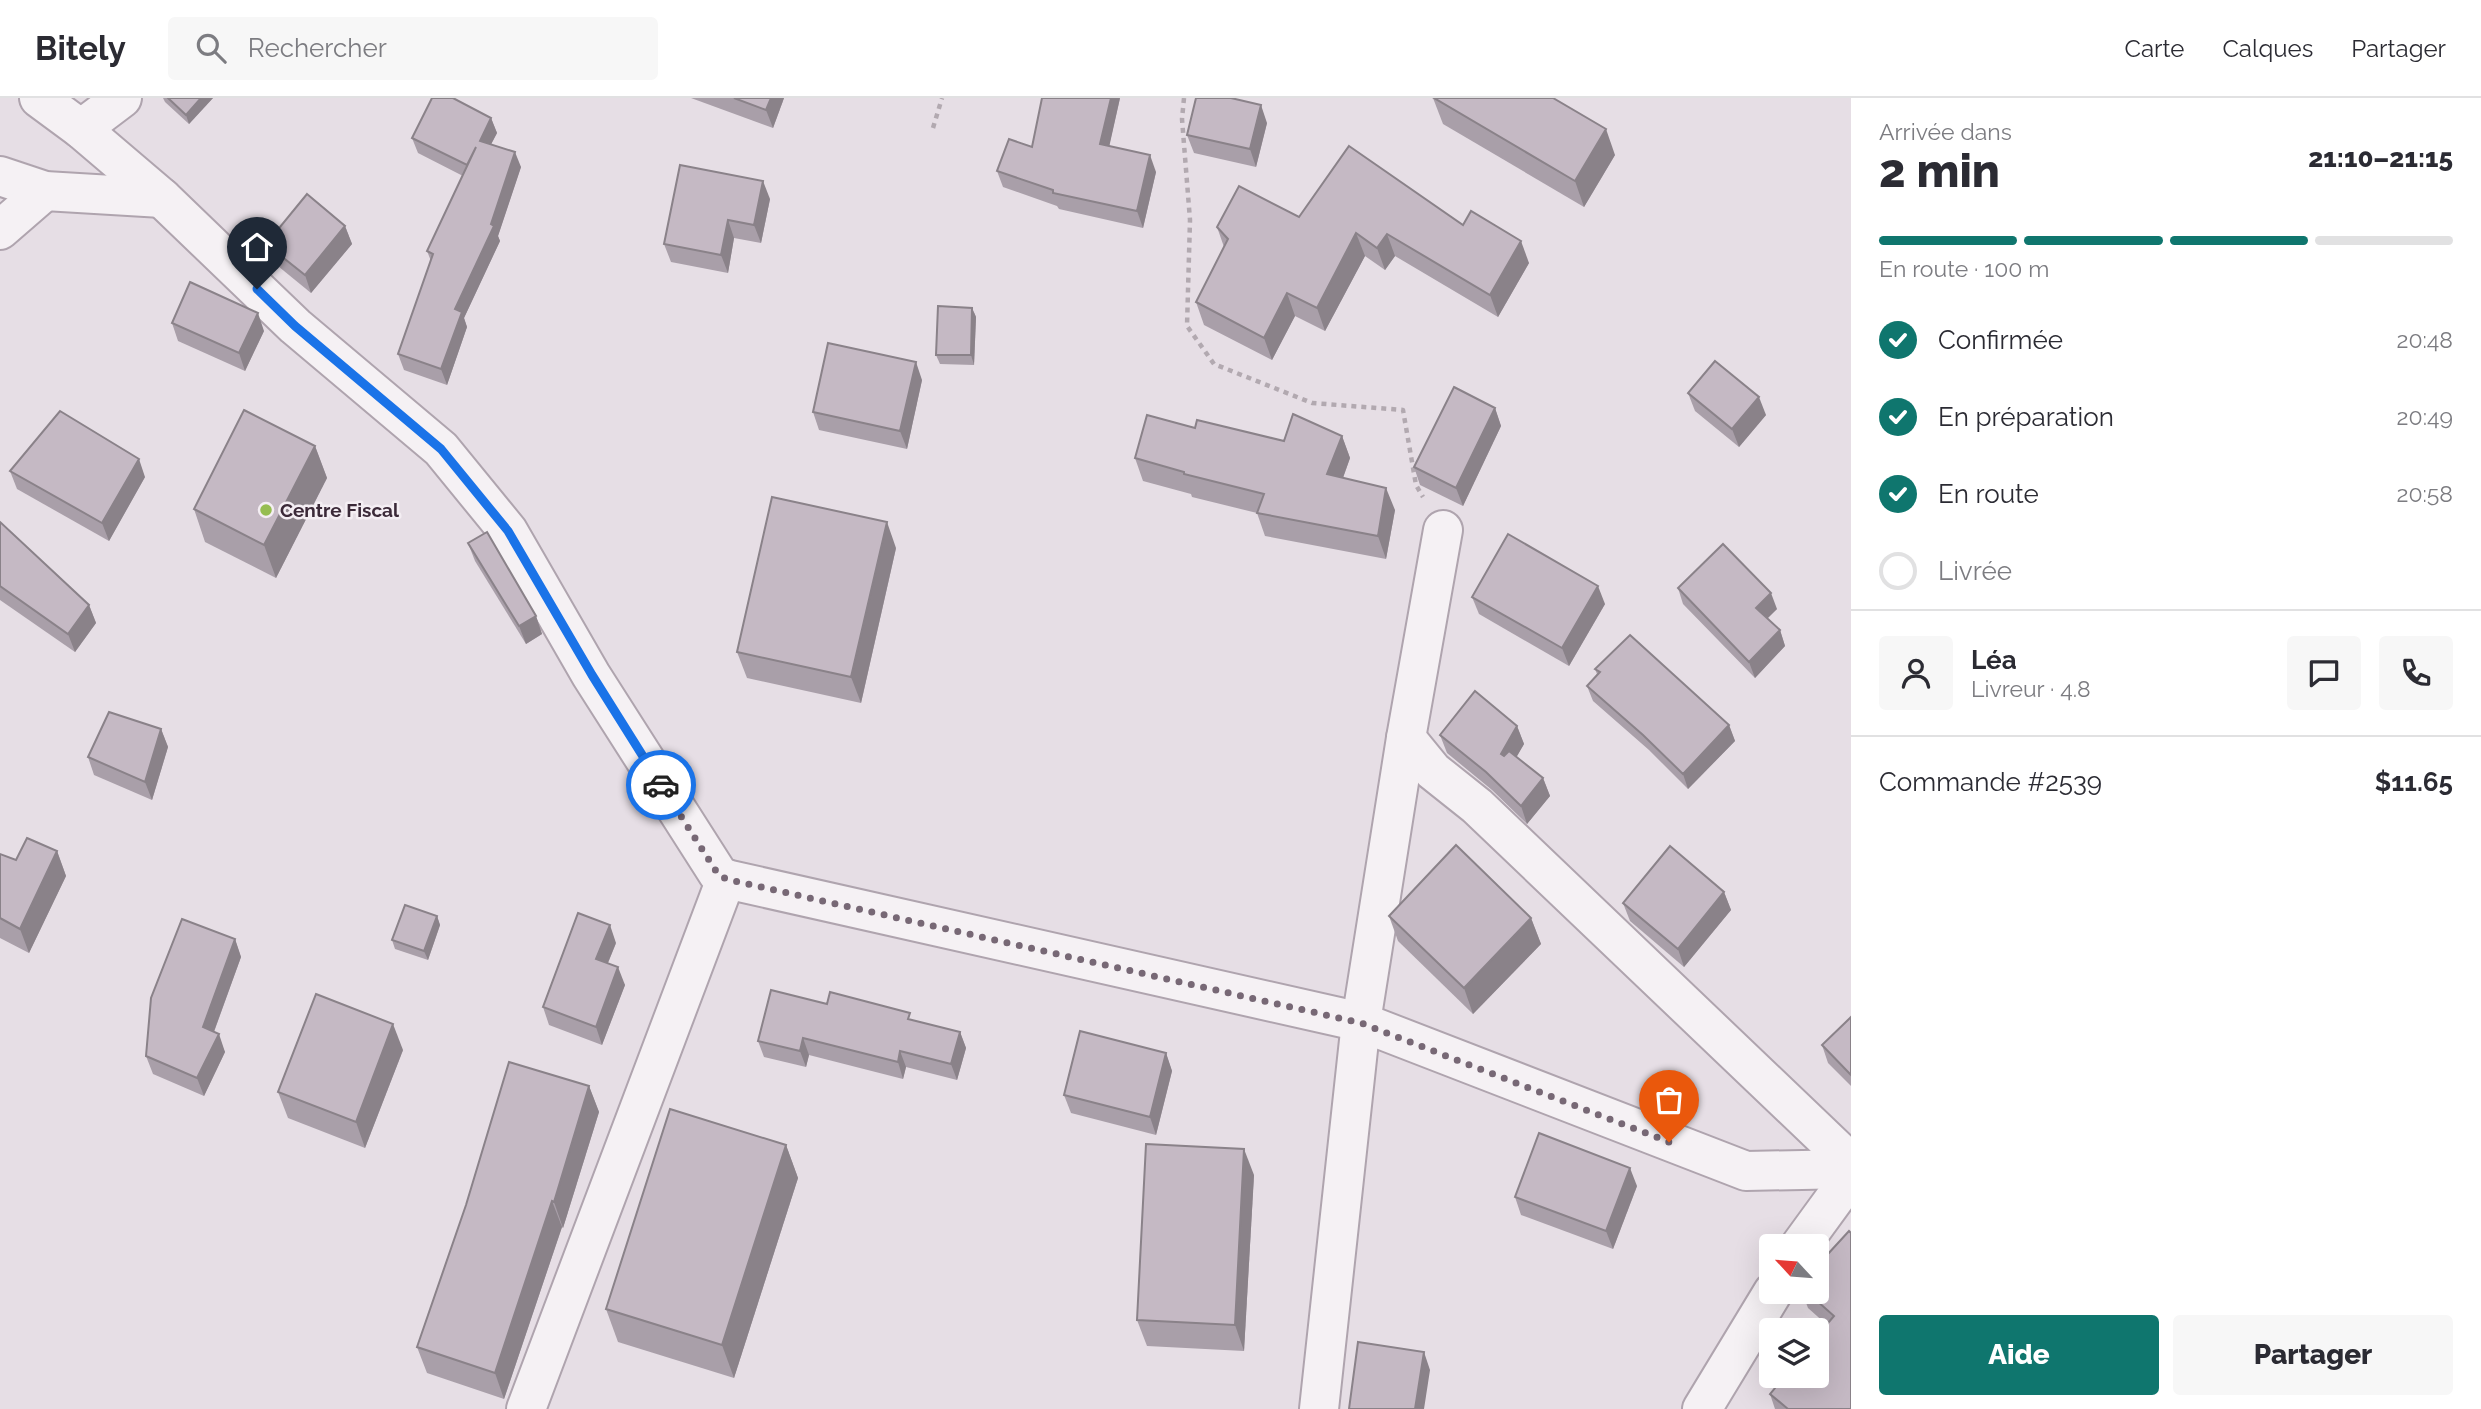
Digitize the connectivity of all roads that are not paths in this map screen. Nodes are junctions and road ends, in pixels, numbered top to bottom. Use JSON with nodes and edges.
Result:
{"nodes":[{"id":1,"x":39,"y":98,"type":"edge"},
{"id":2,"x":122,"y":98,"type":"edge"},
{"id":3,"x":81,"y":129,"type":"junction"},
{"id":4,"x":0,"y":176,"type":"edge"},
{"id":5,"x":45,"y":191,"type":"junction"},
{"id":6,"x":162,"y":198,"type":"junction"},
{"id":7,"x":0,"y":230,"type":"edge"},
{"id":8,"x":1443,"y":530,"type":"road end"},
{"id":9,"x":1406,"y":738,"type":"junction"},
{"id":10,"x":726,"y":879,"type":"junction"},
{"id":11,"x":1361,"y":1023,"type":"junction"},
{"id":12,"x":1851,"y":1166,"type":"edge"},
{"id":13,"x":1851,"y":1176,"type":"edge"},
{"id":14,"x":1809,"y":1234,"type":"edge"},
{"id":15,"x":1766,"y":1304,"type":"edge"},
{"id":16,"x":526,"y":1409,"type":"edge"},
{"id":17,"x":1320,"y":1409,"type":"edge"},
{"id":18,"x":1702,"y":1409,"type":"edge"}],
"edges":[{"from":1,"to":3,"type":"street"},
{"from":2,"to":3,"type":"street"},
{"from":3,"to":6,"type":"street"},
{"from":4,"to":5,"type":"street"},
{"from":5,"to":6,"type":"street"},
{"from":5,"to":7,"type":"street"},
{"from":6,"to":10,"type":"street"},
{"from":8,"to":9,"type":"street"},
{"from":9,"to":11,"type":"street"},
{"from":9,"to":12,"type":"street"},
{"from":10,"to":11,"type":"street"},
{"from":10,"to":16,"type":"street"},
{"from":11,"to":12,"type":"street"},
{"from":11,"to":17,"type":"street"},
{"from":13,"to":14,"type":"street"},
{"from":15,"to":18,"type":"street"}]}
